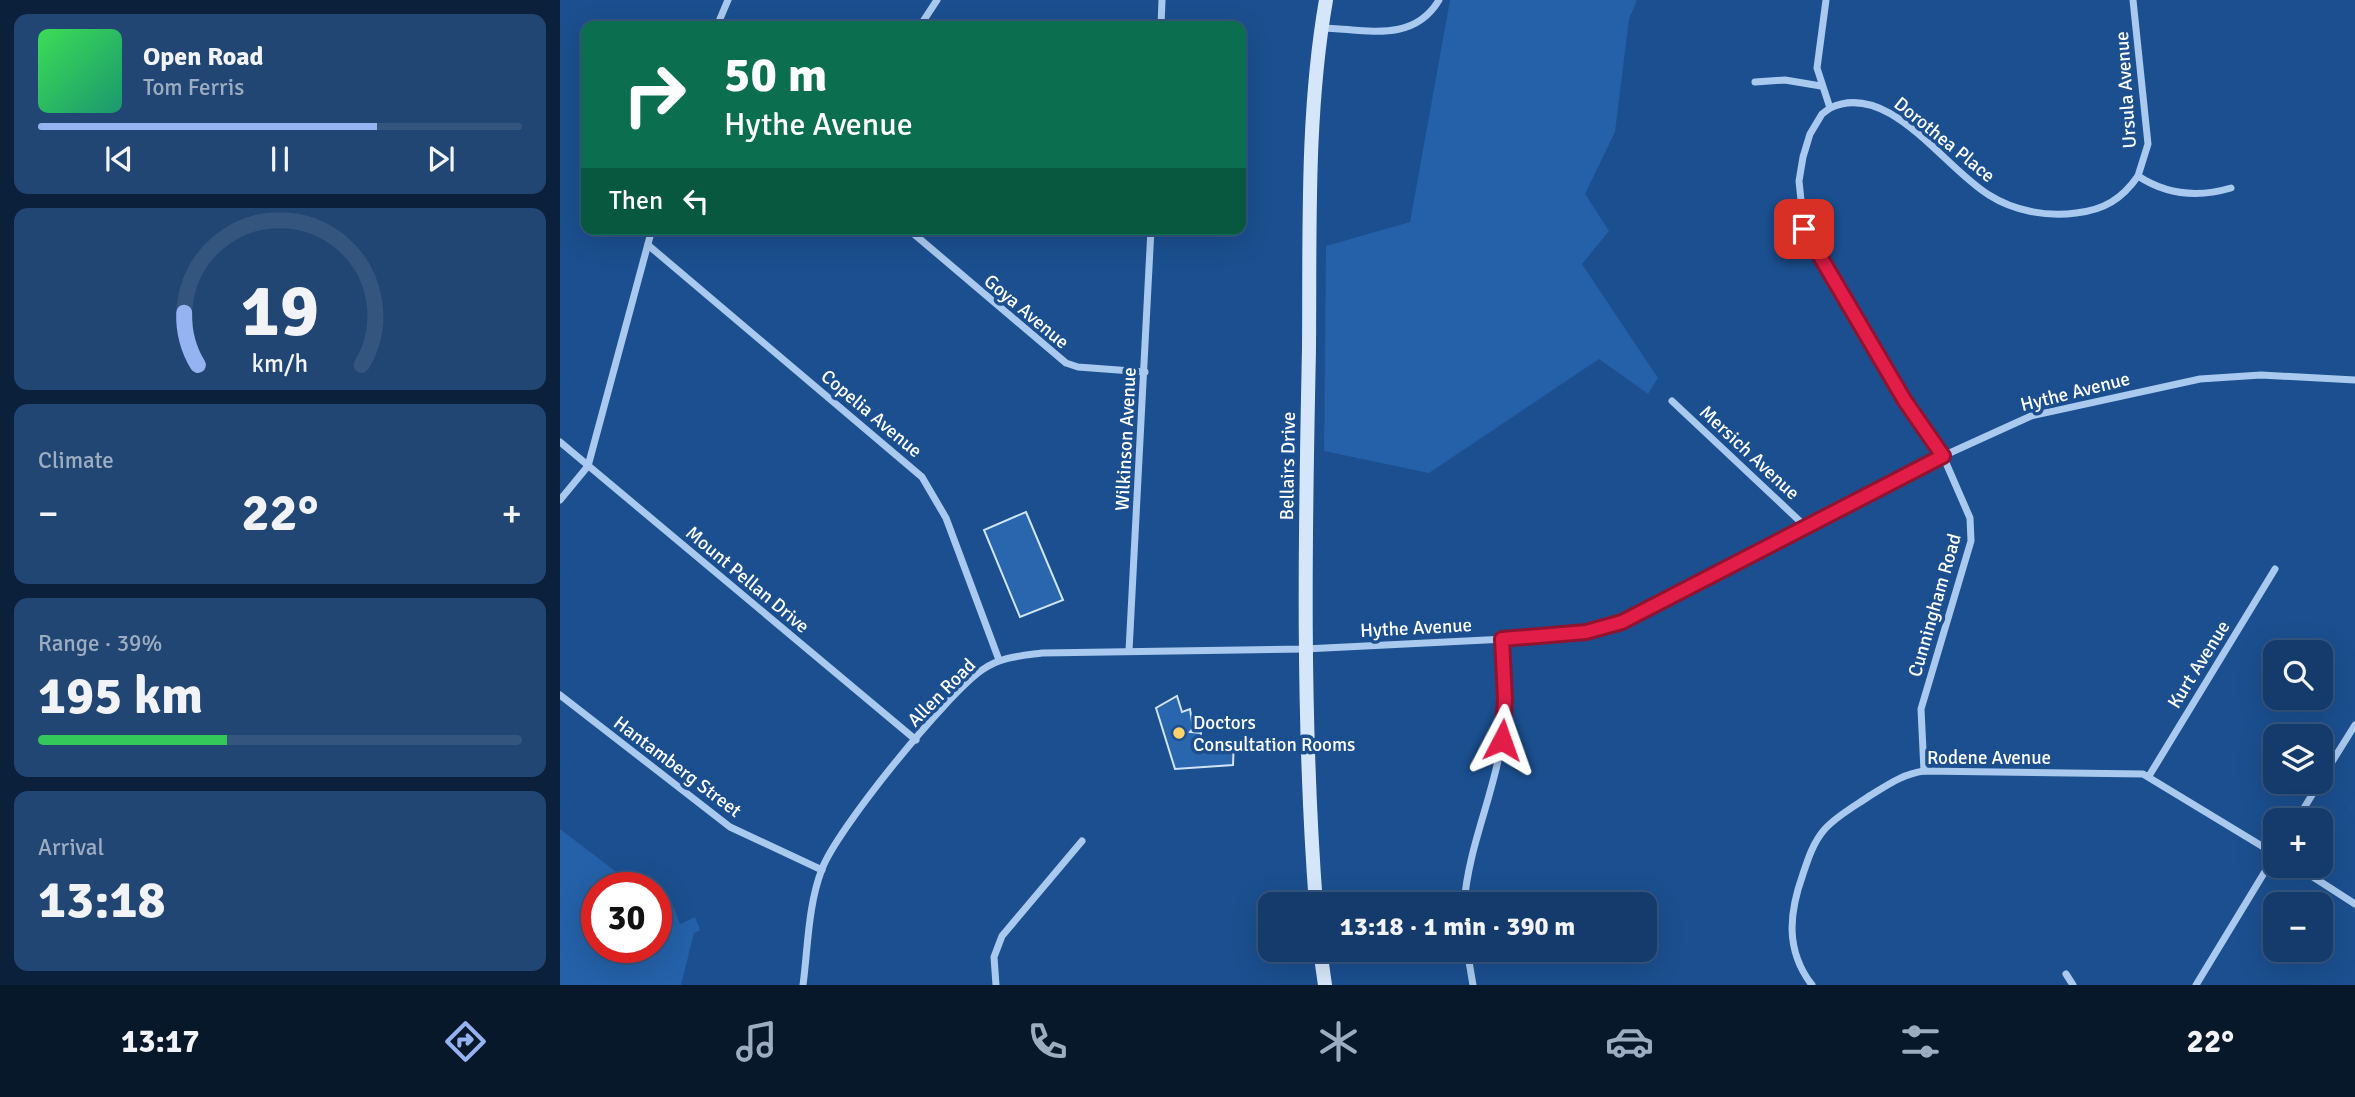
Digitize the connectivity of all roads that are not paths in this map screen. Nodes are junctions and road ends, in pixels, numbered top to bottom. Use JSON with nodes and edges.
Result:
{"nodes":[{"id":1,"x":728,"y":0,"type":"edge"},
{"id":2,"x":937,"y":0,"type":"edge"},
{"id":3,"x":1162,"y":0,"type":"edge"},
{"id":4,"x":1319,"y":0,"type":"edge"},
{"id":5,"x":1326,"y":0,"type":"edge"},
{"id":6,"x":1439,"y":0,"type":"edge"},
{"id":7,"x":1826,"y":0,"type":"edge"},
{"id":8,"x":2133,"y":0,"type":"edge"},
{"id":9,"x":719,"y":21,"type":"edge"},
{"id":10,"x":923,"y":21,"type":"edge"},
{"id":11,"x":1161,"y":21,"type":"edge"},
{"id":12,"x":1321,"y":28,"type":"junction"},
{"id":13,"x":1755,"y":82,"type":"dead end"},
{"id":14,"x":1821,"y":86,"type":"junction"},
{"id":15,"x":1830,"y":108,"type":"junction"},
{"id":16,"x":2138,"y":176,"type":"junction"},
{"id":17,"x":2231,"y":188,"type":"dead end"},
{"id":18,"x":650,"y":235,"type":"edge"},
{"id":19,"x":915,"y":235,"type":"edge"},
{"id":20,"x":1152,"y":235,"type":"edge"},
{"id":21,"x":648,"y":245,"type":"junction"},
{"id":22,"x":1145,"y":372,"type":"junction"},
{"id":23,"x":2355,"y":380,"type":"edge"},
{"id":24,"x":1672,"y":401,"type":"dead end"},
{"id":25,"x":560,"y":442,"type":"edge"},
{"id":26,"x":1943,"y":456,"type":"junction"},
{"id":27,"x":588,"y":466,"type":"junction"},
{"id":28,"x":560,"y":500,"type":"edge"},
{"id":29,"x":1805,"y":527,"type":"junction"},
{"id":30,"x":2275,"y":569,"type":"dead end"},
{"id":31,"x":1502,"y":639,"type":"junction"},
{"id":32,"x":1306,"y":649,"type":"junction"},
{"id":33,"x":1129,"y":651,"type":"junction"},
{"id":34,"x":999,"y":660,"type":"junction"},
{"id":35,"x":560,"y":695,"type":"edge"},
{"id":36,"x":2355,"y":725,"type":"edge"},
{"id":37,"x":916,"y":740,"type":"junction"},
{"id":38,"x":2333,"y":761,"type":"edge"},
{"id":39,"x":1924,"y":771,"type":"junction"},
{"id":40,"x":2148,"y":776,"type":"junction"},
{"id":41,"x":1082,"y":841,"type":"dead end"},
{"id":42,"x":2263,"y":848,"type":"edge"},
{"id":43,"x":822,"y":870,"type":"junction"},
{"id":44,"x":2263,"y":875,"type":"edge"},
{"id":45,"x":2314,"y":878,"type":"edge"},
{"id":46,"x":1315,"y":892,"type":"edge"},
{"id":47,"x":1466,"y":892,"type":"edge"},
{"id":48,"x":2355,"y":904,"type":"edge"},
{"id":49,"x":1322,"y":962,"type":"edge"},
{"id":50,"x":1469,"y":962,"type":"edge"},
{"id":51,"x":2066,"y":974,"type":"dead end"},
{"id":52,"x":803,"y":985,"type":"edge"},
{"id":53,"x":996,"y":985,"type":"edge"},
{"id":54,"x":1325,"y":985,"type":"edge"},
{"id":55,"x":1473,"y":985,"type":"edge"},
{"id":56,"x":1812,"y":985,"type":"edge"},
{"id":57,"x":2073,"y":985,"type":"edge"},
{"id":58,"x":2196,"y":985,"type":"edge"}],
"edges":[{"from":1,"to":9,"type":"street"},
{"from":2,"to":10,"type":"street"},
{"from":3,"to":11,"type":"street"},
{"from":4,"to":12,"type":"street"},
{"from":5,"to":12,"type":"street"},
{"from":6,"to":12,"type":"street"},
{"from":7,"to":14,"type":"street"},
{"from":8,"to":16,"type":"street","name":"Ursula Avenue"},
{"from":12,"to":32,"type":"street","name":"Bellairs Drive"},
{"from":13,"to":14,"type":"street"},
{"from":14,"to":15,"type":"street"},
{"from":15,"to":16,"type":"street","name":"Dorothea Place"},
{"from":15,"to":26,"type":"street","name":"Cunningham Road"},
{"from":16,"to":17,"type":"street"},
{"from":18,"to":21,"type":"street"},
{"from":19,"to":22,"type":"street","name":"Goya Avenue"},
{"from":20,"to":22,"type":"street","name":"Wilkinson Avenue"},
{"from":21,"to":27,"type":"street"},
{"from":21,"to":34,"type":"street","name":"Copelia Avenue"},
{"from":22,"to":33,"type":"street","name":"Wilkinson Avenue"},
{"from":23,"to":26,"type":"street","name":"Hythe Avenue"},
{"from":24,"to":29,"type":"street","name":"Mersich Avenue"},
{"from":25,"to":27,"type":"street","name":"Mount Pellan Drive"},
{"from":26,"to":29,"type":"street","name":"Hythe Avenue"},
{"from":26,"to":39,"type":"street","name":"Cunningham Road"},
{"from":27,"to":28,"type":"street"},
{"from":27,"to":37,"type":"street","name":"Mount Pellan Drive"},
{"from":29,"to":31,"type":"street","name":"Hythe Avenue"},
{"from":30,"to":40,"type":"street","name":"Kurt Avenue"},
{"from":31,"to":32,"type":"street","name":"Hythe Avenue"},
{"from":31,"to":47,"type":"street"},
{"from":32,"to":33,"type":"street","name":"Allen Road"},
{"from":32,"to":46,"type":"street","name":"Bellairs Drive"},
{"from":33,"to":34,"type":"street","name":"Allen Road"},
{"from":34,"to":37,"type":"street","name":"Allen Road"},
{"from":35,"to":43,"type":"street","name":"Hantamberg Street"},
{"from":36,"to":38,"type":"street"},
{"from":37,"to":43,"type":"street","name":"Allen Road"},
{"from":39,"to":40,"type":"street","name":"Rodene Avenue"},
{"from":39,"to":56,"type":"street","name":"Rodene Avenue"},
{"from":40,"to":42,"type":"street"},
{"from":41,"to":53,"type":"street"},
{"from":43,"to":52,"type":"street","name":"Allen Road"},
{"from":44,"to":58,"type":"street"},
{"from":45,"to":48,"type":"street"},
{"from":49,"to":54,"type":"street"},
{"from":50,"to":55,"type":"street"},
{"from":51,"to":57,"type":"street"}]}
